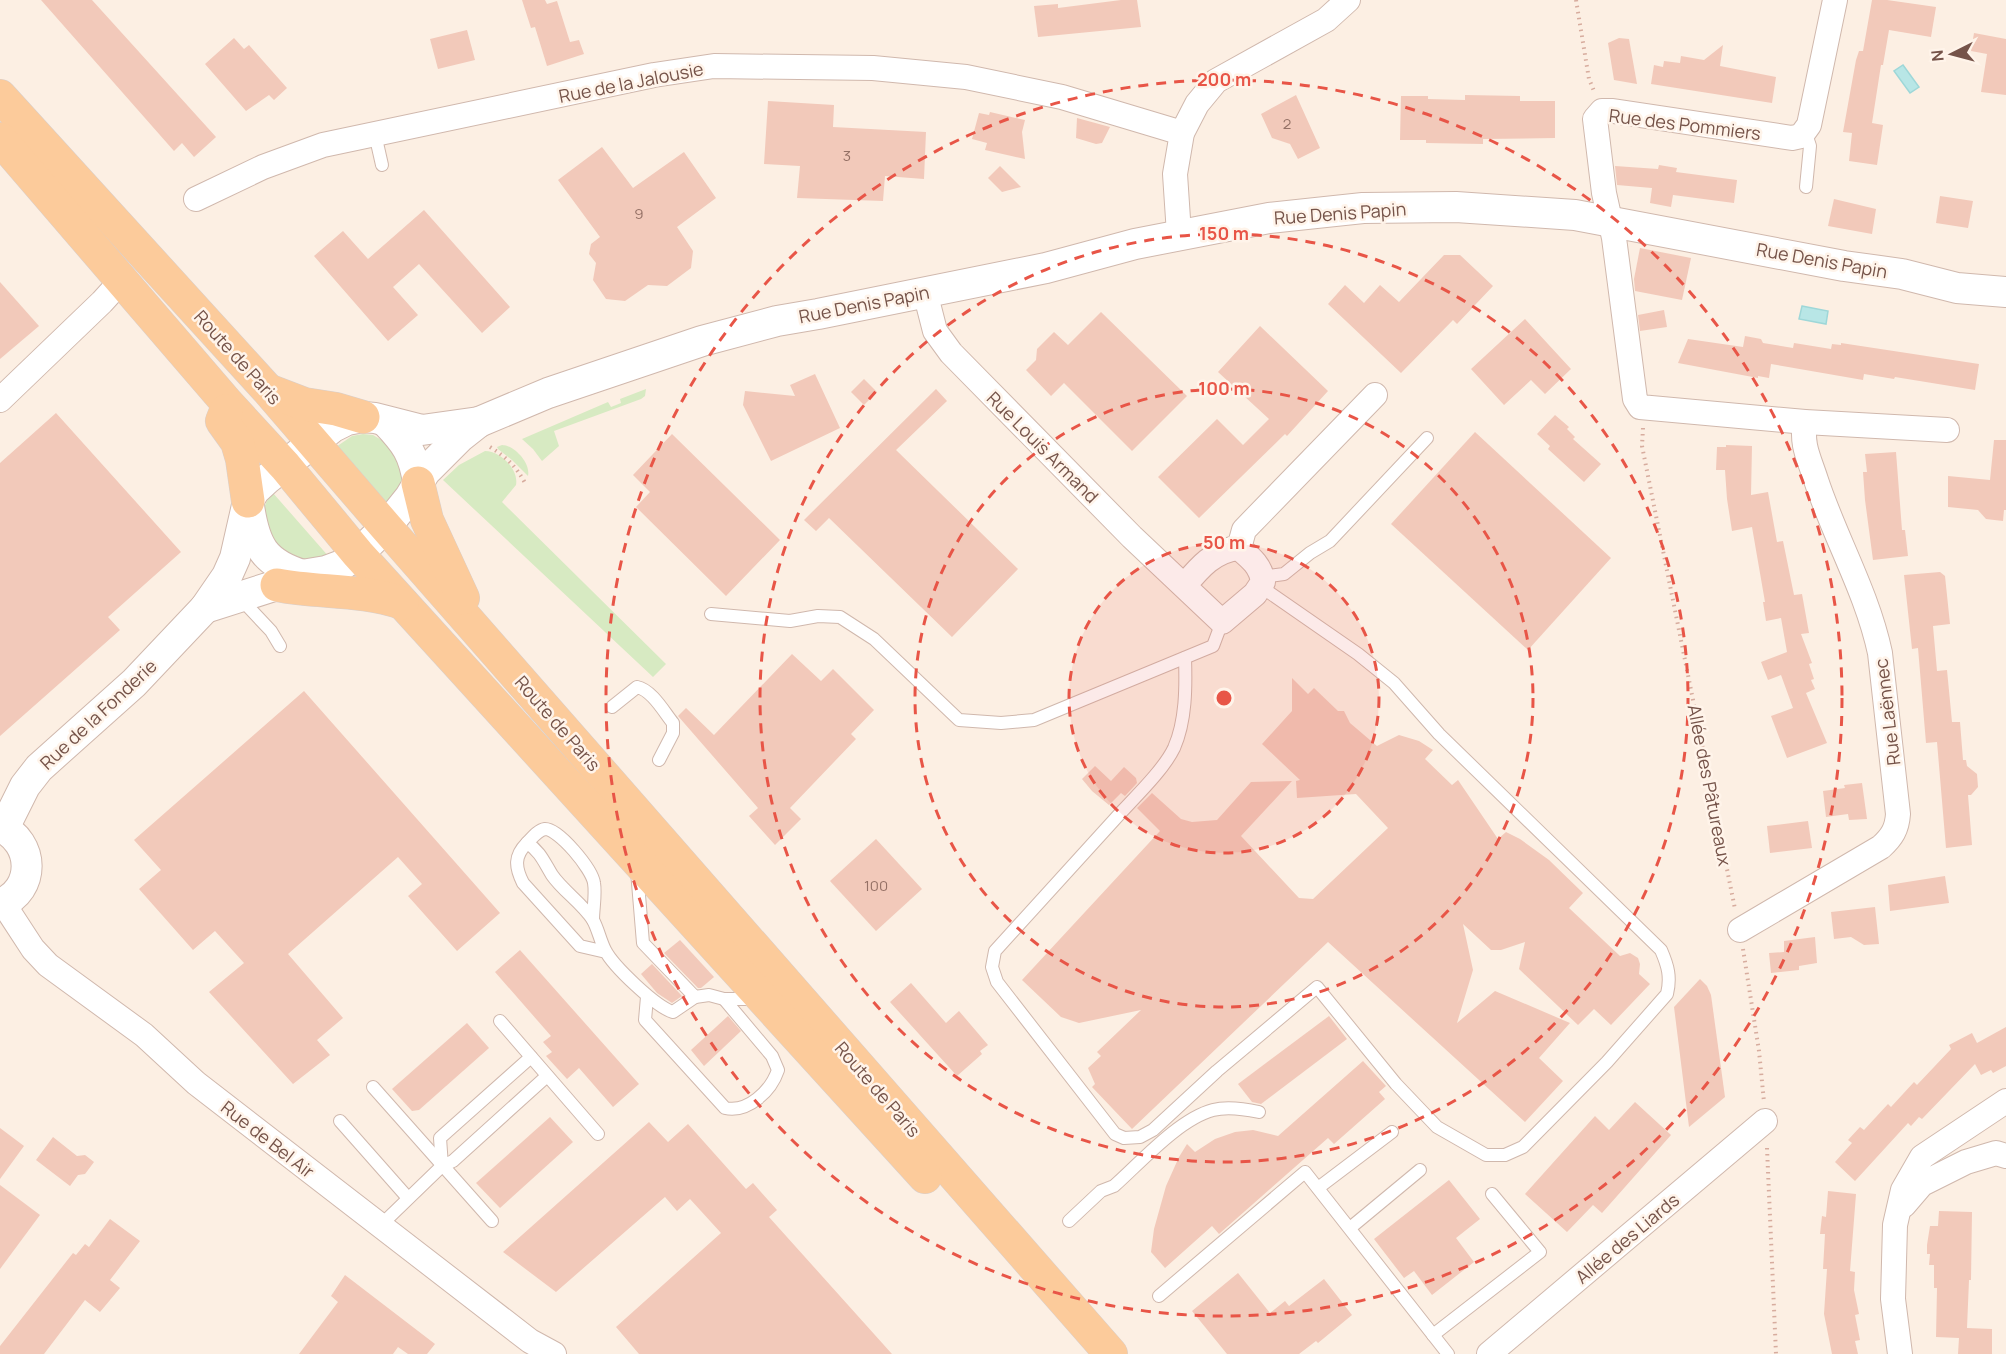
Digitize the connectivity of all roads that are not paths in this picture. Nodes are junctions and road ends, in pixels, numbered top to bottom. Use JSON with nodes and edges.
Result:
{"nodes":[{"id":1,"x":1348,"y":0,"type":"edge"},
{"id":2,"x":1835,"y":0,"type":"edge"},
{"id":3,"x":0,"y":96,"type":"edge"},
{"id":4,"x":1805,"y":131,"type":"junction"},
{"id":5,"x":1182,"y":133,"type":"junction"},
{"id":6,"x":375,"y":134,"type":"junction"},
{"id":7,"x":0,"y":139,"type":"edge"},
{"id":8,"x":382,"y":165,"type":"dead end"},
{"id":9,"x":1806,"y":187,"type":"dead end"},
{"id":10,"x":196,"y":199,"type":"dead end"},
{"id":11,"x":1611,"y":221,"type":"junction"},
{"id":12,"x":124,"y":231,"type":"junction"},
{"id":13,"x":1179,"y":234,"type":"junction"},
{"id":14,"x":89,"y":243,"type":"junction"},
{"id":15,"x":122,"y":280,"type":"junction"},
{"id":16,"x":925,"y":292,"type":"junction"},
{"id":17,"x":2006,"y":292,"type":"edge"},
{"id":18,"x":267,"y":389,"type":"junction"},
{"id":19,"x":1376,"y":395,"type":"dead end"},
{"id":20,"x":0,"y":400,"type":"edge"},
{"id":21,"x":228,"y":404,"type":"junction"},
{"id":22,"x":375,"y":419,"type":"junction"},
{"id":23,"x":1805,"y":422,"type":"junction"},
{"id":24,"x":1947,"y":430,"type":"dead end"},
{"id":25,"x":485,"y":434,"type":"junction"},
{"id":26,"x":1427,"y":438,"type":"dead end"},
{"id":27,"x":315,"y":442,"type":"junction"},
{"id":28,"x":285,"y":466,"type":"junction"},
{"id":29,"x":418,"y":483,"type":"junction"},
{"id":30,"x":248,"y":501,"type":"junction"},
{"id":31,"x":386,"y":527,"type":"junction"},
{"id":32,"x":1239,"y":548,"type":"junction"},
{"id":33,"x":358,"y":554,"type":"junction"},
{"id":34,"x":290,"y":580,"type":"junction"},
{"id":35,"x":1261,"y":582,"type":"junction"},
{"id":36,"x":233,"y":586,"type":"junction"},
{"id":37,"x":1185,"y":586,"type":"junction"},
{"id":38,"x":402,"y":603,"type":"junction"},
{"id":39,"x":711,"y":614,"type":"dead end"},
{"id":40,"x":1222,"y":622,"type":"junction"},
{"id":41,"x":475,"y":627,"type":"junction"},
{"id":42,"x":280,"y":646,"type":"dead end"},
{"id":43,"x":1185,"y":658,"type":"junction"},
{"id":44,"x":612,"y":707,"type":"dead end"},
{"id":45,"x":659,"y":760,"type":"dead end"},
{"id":46,"x":2,"y":827,"type":"edge"},
{"id":47,"x":527,"y":843,"type":"junction"},
{"id":48,"x":635,"y":858,"type":"junction"},
{"id":49,"x":1,"y":904,"type":"edge"},
{"id":50,"x":593,"y":920,"type":"junction"},
{"id":51,"x":1740,"y":930,"type":"road end"},
{"id":52,"x":606,"y":952,"type":"junction"},
{"id":53,"x":647,"y":997,"type":"junction"},
{"id":54,"x":695,"y":997,"type":"junction"},
{"id":55,"x":724,"y":999,"type":"junction"},
{"id":56,"x":764,"y":999,"type":"junction"},
{"id":57,"x":500,"y":1022,"type":"dead end"},
{"id":58,"x":531,"y":1057,"type":"junction"},
{"id":59,"x":547,"y":1076,"type":"junction"},
{"id":60,"x":373,"y":1087,"type":"dead end"},
{"id":61,"x":2006,"y":1101,"type":"edge"},
{"id":62,"x":1259,"y":1112,"type":"dead end"},
{"id":63,"x":340,"y":1120,"type":"dead end"},
{"id":64,"x":1766,"y":1121,"type":"road end"},
{"id":65,"x":1392,"y":1132,"type":"dead end"},
{"id":66,"x":598,"y":1134,"type":"dead end"},
{"id":67,"x":2006,"y":1156,"type":"edge"},
{"id":68,"x":442,"y":1166,"type":"junction"},
{"id":69,"x":1420,"y":1170,"type":"dead end"},
{"id":70,"x":1318,"y":1188,"type":"junction"},
{"id":71,"x":1492,"y":1194,"type":"dead end"},
{"id":72,"x":408,"y":1198,"type":"junction"},
{"id":73,"x":1899,"y":1211,"type":"junction"},
{"id":74,"x":492,"y":1221,"type":"dead end"},
{"id":75,"x":1069,"y":1221,"type":"dead end"},
{"id":76,"x":381,"y":1226,"type":"junction"},
{"id":77,"x":1350,"y":1228,"type":"junction"},
{"id":78,"x":1159,"y":1296,"type":"dead end"},
{"id":79,"x":1433,"y":1335,"type":"junction"},
{"id":80,"x":554,"y":1354,"type":"edge"},
{"id":81,"x":1083,"y":1354,"type":"edge"},
{"id":82,"x":1111,"y":1354,"type":"edge"},
{"id":83,"x":1448,"y":1354,"type":"edge"},
{"id":84,"x":1489,"y":1354,"type":"edge"},
{"id":85,"x":1900,"y":1354,"type":"edge"}],
"edges":[{"from":1,"to":5,"type":"street"},
{"from":2,"to":4,"type":"street"},
{"from":3,"to":12,"type":"main road","name":"Route de Paris"},
{"from":4,"to":9,"type":"lane"},
{"from":4,"to":11,"type":"street","name":"Rue des Pommiers"},
{"from":5,"to":6,"type":"street","name":"Rue de la Jalousie"},
{"from":5,"to":13,"type":"street"},
{"from":6,"to":8,"type":"lane"},
{"from":6,"to":10,"type":"street","name":"Rue de la Jalousie"},
{"from":7,"to":14,"type":"main road","name":"Route de Paris"},
{"from":11,"to":13,"type":"street","name":"Rue Denis Papin"},
{"from":11,"to":17,"type":"street","name":"Rue Denis Papin"},
{"from":11,"to":23,"type":"street"},
{"from":12,"to":14,"type":"main road"},
{"from":12,"to":18,"type":"main road","name":"Route de Paris"},
{"from":13,"to":16,"type":"street","name":"Rue Denis Papin"},
{"from":14,"to":15,"type":"main road","name":"Route de Paris"},
{"from":15,"to":20,"type":"street"},
{"from":15,"to":21,"type":"main road","name":"Route de Paris"},
{"from":16,"to":25,"type":"street","name":"Rue Denis Papin"},
{"from":16,"to":37,"type":"street","name":"Rue Louis Armand"},
{"from":18,"to":22,"type":"main road"},
{"from":18,"to":27,"type":"main road","name":"Route de Paris"},
{"from":19,"to":32,"type":"street"},
{"from":21,"to":28,"type":"main road","name":"Route de Paris"},
{"from":21,"to":30,"type":"main road"},
{"from":22,"to":25,"type":"street"},
{"from":22,"to":27,"type":"street"},
{"from":22,"to":29,"type":"street"},
{"from":23,"to":24,"type":"street"},
{"from":23,"to":51,"type":"street","name":"Rue Laënnec"},
{"from":25,"to":29,"type":"street"},
{"from":26,"to":35,"type":"lane"},
{"from":27,"to":28,"type":"street"},
{"from":27,"to":31,"type":"main road","name":"Route de Paris"},
{"from":28,"to":30,"type":"street"},
{"from":28,"to":33,"type":"main road","name":"Route de Paris"},
{"from":29,"to":31,"type":"street"},
{"from":29,"to":41,"type":"main road"},
{"from":30,"to":34,"type":"street"},
{"from":30,"to":36,"type":"street"},
{"from":31,"to":33,"type":"street"},
{"from":31,"to":41,"type":"main road","name":"Route de Paris"},
{"from":32,"to":35,"type":"street"},
{"from":32,"to":37,"type":"street"},
{"from":33,"to":34,"type":"street"},
{"from":33,"to":38,"type":"main road","name":"Route de Paris"},
{"from":34,"to":36,"type":"street"},
{"from":34,"to":38,"type":"main road"},
{"from":35,"to":40,"type":"street"},
{"from":35,"to":43,"type":"lane"},
{"from":36,"to":42,"type":"lane"},
{"from":36,"to":46,"type":"street","name":"Rue de la Fonderie"},
{"from":37,"to":40,"type":"street"},
{"from":38,"to":48,"type":"main road","name":"Route de Paris"},
{"from":39,"to":43,"type":"lane"},
{"from":40,"to":43,"type":"lane"},
{"from":41,"to":82,"type":"main road","name":"Route de Paris"},
{"from":44,"to":45,"type":"lane"},
{"from":46,"to":49,"type":"street"},
{"from":47,"to":50,"type":"lane"},
{"from":47,"to":50,"type":"lane"},
{"from":47,"to":52,"type":"lane"},
{"from":48,"to":54,"type":"lane"},
{"from":48,"to":56,"type":"main road","name":"Route de Paris"},
{"from":49,"to":76,"type":"street","name":"Rue de Bel Air"},
{"from":50,"to":52,"type":"lane"},
{"from":52,"to":53,"type":"lane"},
{"from":53,"to":54,"type":"lane"},
{"from":53,"to":55,"type":"lane"},
{"from":54,"to":55,"type":"lane"},
{"from":55,"to":56,"type":"lane"},
{"from":56,"to":81,"type":"main road","name":"Route de Paris"},
{"from":57,"to":58,"type":"lane"},
{"from":58,"to":59,"type":"lane"},
{"from":58,"to":68,"type":"lane"},
{"from":59,"to":66,"type":"lane"},
{"from":59,"to":68,"type":"lane"},
{"from":60,"to":68,"type":"lane"},
{"from":61,"to":73,"type":"street"},
{"from":62,"to":75,"type":"lane"},
{"from":63,"to":72,"type":"lane"},
{"from":64,"to":84,"type":"street","name":"Allée des Liards"},
{"from":65,"to":70,"type":"lane"},
{"from":67,"to":73,"type":"street"},
{"from":68,"to":72,"type":"lane"},
{"from":68,"to":74,"type":"lane"},
{"from":69,"to":77,"type":"lane"},
{"from":70,"to":77,"type":"lane"},
{"from":70,"to":78,"type":"lane"},
{"from":71,"to":79,"type":"lane"},
{"from":72,"to":76,"type":"lane"},
{"from":73,"to":85,"type":"street"},
{"from":76,"to":80,"type":"street","name":"Rue de Bel Air"},
{"from":77,"to":79,"type":"lane"},
{"from":79,"to":83,"type":"lane"}]}
